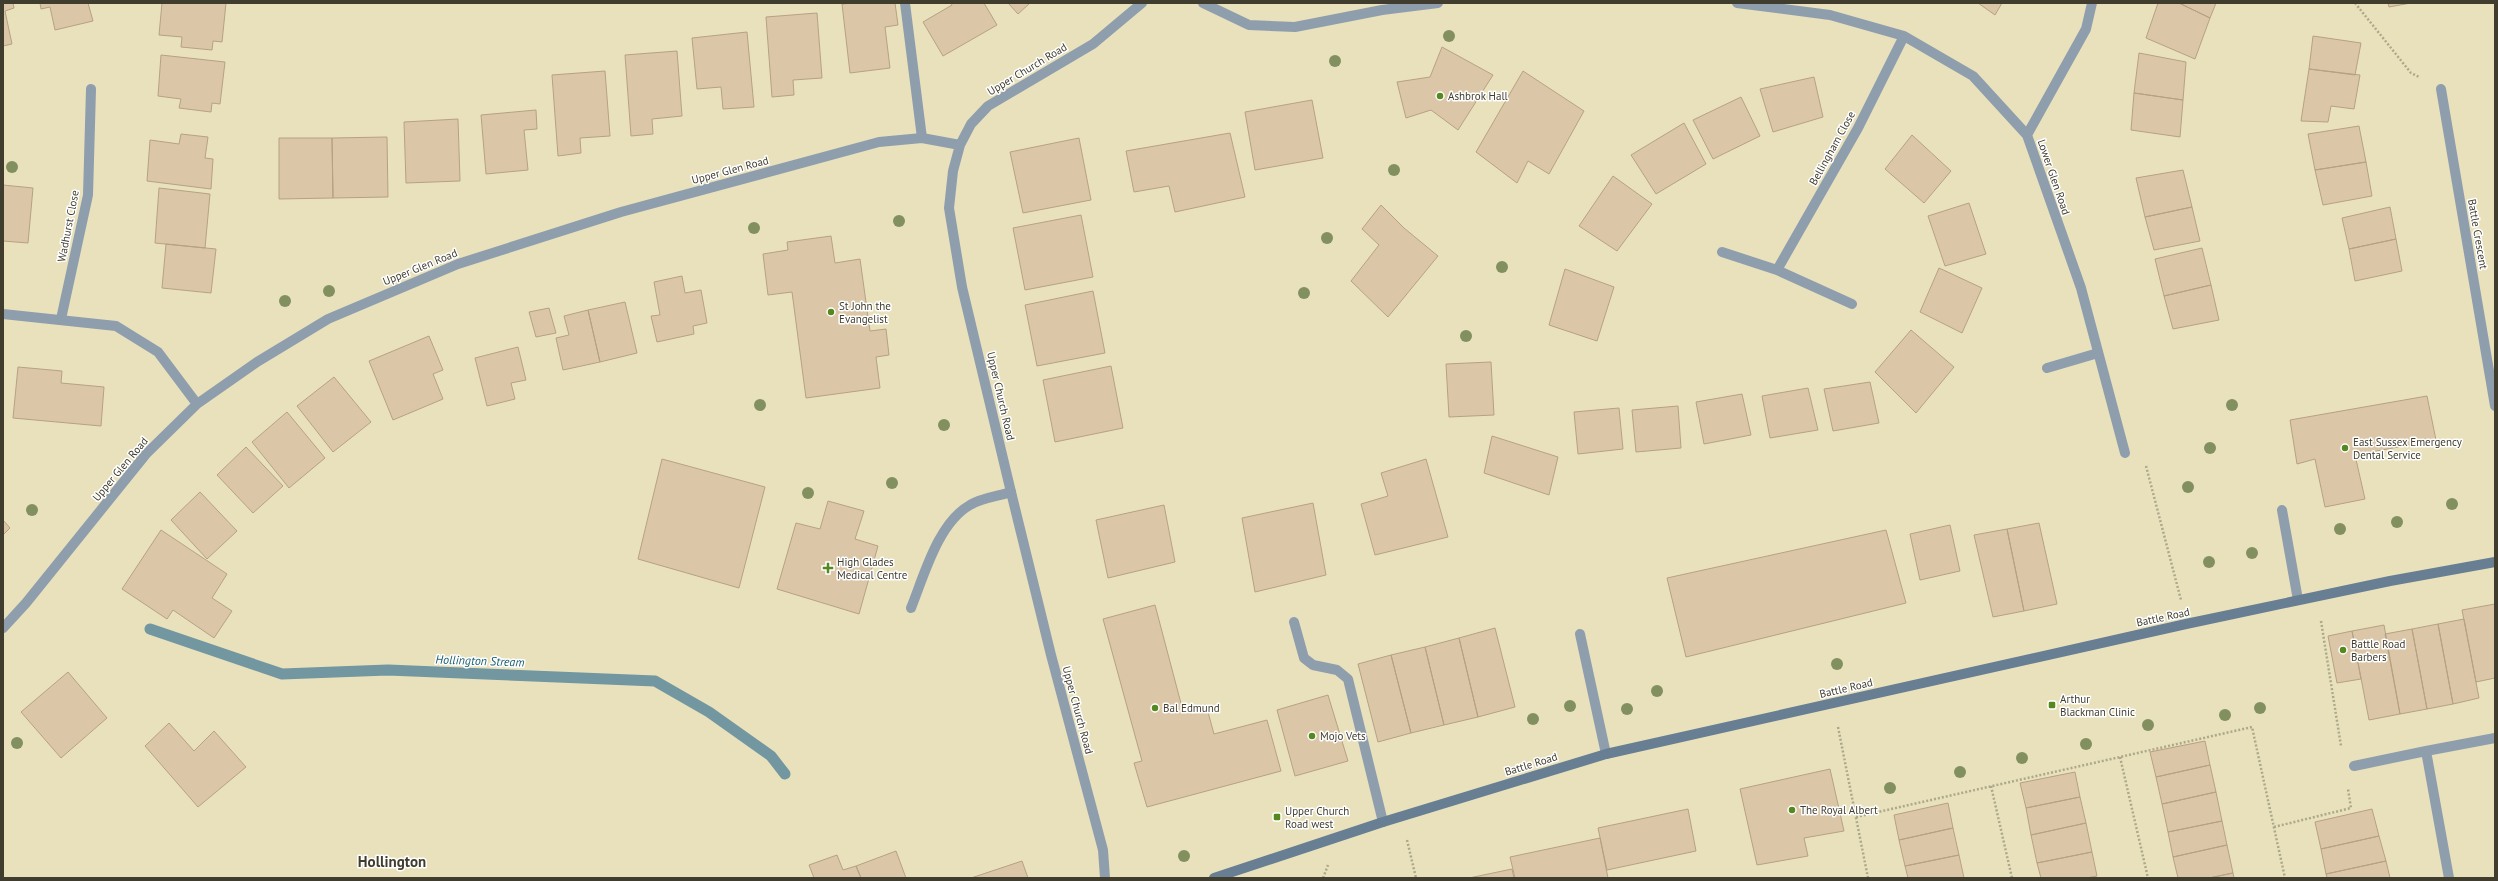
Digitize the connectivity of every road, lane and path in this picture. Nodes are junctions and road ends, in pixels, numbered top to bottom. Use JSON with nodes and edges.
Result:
{"nodes":[{"id":1,"x":905,"y":3,"type":"edge"},
{"id":2,"x":1142,"y":3,"type":"edge"},
{"id":3,"x":1203,"y":3,"type":"edge"},
{"id":4,"x":1438,"y":3,"type":"edge"},
{"id":5,"x":1737,"y":3,"type":"edge"},
{"id":6,"x":2092,"y":3,"type":"edge"},
{"id":7,"x":2355,"y":3,"type":"edge"},
{"id":8,"x":1904,"y":36,"type":"junction"},
{"id":9,"x":91,"y":88,"type":"dead end"},
{"id":10,"x":2441,"y":89,"type":"joint"},
{"id":11,"x":2027,"y":135,"type":"junction"},
{"id":12,"x":922,"y":138,"type":"junction"},
{"id":13,"x":960,"y":145,"type":"junction"},
{"id":14,"x":1722,"y":252,"type":"dead end"},
{"id":15,"x":1777,"y":270,"type":"junction"},
{"id":16,"x":1852,"y":304,"type":"dead end"},
{"id":17,"x":3,"y":314,"type":"edge"},
{"id":18,"x":61,"y":319,"type":"junction"},
{"id":19,"x":2098,"y":353,"type":"junction"},
{"id":20,"x":2047,"y":368,"type":"dead end"},
{"id":21,"x":197,"y":404,"type":"junction"},
{"id":22,"x":2495,"y":406,"type":"edge"},
{"id":23,"x":2125,"y":453,"type":"joint"},
{"id":24,"x":1011,"y":492,"type":"junction"},
{"id":25,"x":2282,"y":510,"type":"dead end"},
{"id":26,"x":2495,"y":562,"type":"edge"},
{"id":27,"x":2298,"y":600,"type":"junction"},
{"id":28,"x":911,"y":608,"type":"dead end"},
{"id":29,"x":1294,"y":622,"type":"dead end"},
{"id":30,"x":2186,"y":624,"type":"junction"},
{"id":31,"x":3,"y":628,"type":"edge"},
{"id":32,"x":1580,"y":634,"type":"dead end"},
{"id":33,"x":2325,"y":645,"type":"dead end"},
{"id":34,"x":1833,"y":703,"type":"junction"},
{"id":35,"x":2495,"y":738,"type":"edge"},
{"id":36,"x":2426,"y":751,"type":"junction"},
{"id":37,"x":2342,"y":752,"type":"dead end"},
{"id":38,"x":1606,"y":754,"type":"junction"},
{"id":39,"x":2120,"y":757,"type":"junction"},
{"id":40,"x":2354,"y":766,"type":"dead end"},
{"id":41,"x":1992,"y":786,"type":"junction"},
{"id":42,"x":2348,"y":788,"type":"dead end"},
{"id":43,"x":1402,"y":816,"type":"junction"},
{"id":44,"x":1856,"y":817,"type":"junction"},
{"id":45,"x":1383,"y":822,"type":"junction"},
{"id":46,"x":2274,"y":827,"type":"junction"},
{"id":47,"x":1105,"y":878,"type":"edge"},
{"id":48,"x":1214,"y":878,"type":"edge"},
{"id":49,"x":1416,"y":878,"type":"edge"},
{"id":50,"x":1868,"y":878,"type":"edge"},
{"id":51,"x":2012,"y":878,"type":"edge"},
{"id":52,"x":2148,"y":878,"type":"edge"},
{"id":53,"x":2285,"y":878,"type":"edge"},
{"id":54,"x":2449,"y":878,"type":"edge"}],
"edges":[{"from":1,"to":12,"type":"street"},
{"from":2,"to":13,"type":"street","name":"Upper Church Road"},
{"from":3,"to":4,"type":"street"},
{"from":5,"to":8,"type":"street","name":"Lower Glen Road"},
{"from":6,"to":11,"type":"street"},
{"from":7,"to":10,"type":"path"},
{"from":8,"to":11,"type":"street","name":"Lower Glen Road"},
{"from":8,"to":15,"type":"street","name":"Bellingham Close"},
{"from":9,"to":18,"type":"street","name":"Wadhurst Close"},
{"from":10,"to":22,"type":"street","name":"Battle Crescent"},
{"from":11,"to":19,"type":"street","name":"Lower Glen Road"},
{"from":12,"to":13,"type":"street","name":"Upper Glen Road"},
{"from":12,"to":21,"type":"street","name":"Upper Glen Road"},
{"from":13,"to":24,"type":"street","name":"Upper Church Road"},
{"from":14,"to":15,"type":"street"},
{"from":15,"to":16,"type":"street"},
{"from":17,"to":18,"type":"street"},
{"from":18,"to":21,"type":"street"},
{"from":19,"to":20,"type":"street"},
{"from":19,"to":23,"type":"street","name":"Lower Glen Road"},
{"from":21,"to":31,"type":"street","name":"Upper Glen Road"},
{"from":23,"to":30,"type":"path"},
{"from":24,"to":28,"type":"street"},
{"from":24,"to":47,"type":"street","name":"Upper Church Road"},
{"from":25,"to":27,"type":"street"},
{"from":26,"to":27,"type":"main road","name":"Battle Road"},
{"from":27,"to":30,"type":"main road","name":"Battle Road"},
{"from":29,"to":45,"type":"street"},
{"from":30,"to":34,"type":"main road","name":"Battle Road"},
{"from":32,"to":38,"type":"street"},
{"from":33,"to":37,"type":"path"},
{"from":34,"to":38,"type":"main road","name":"Battle Road"},
{"from":34,"to":44,"type":"path"},
{"from":35,"to":36,"type":"street"},
{"from":36,"to":40,"type":"street"},
{"from":36,"to":54,"type":"street"},
{"from":38,"to":43,"type":"main road","name":"Battle Road"},
{"from":39,"to":41,"type":"path"},
{"from":39,"to":46,"type":"path"},
{"from":39,"to":52,"type":"path"},
{"from":41,"to":44,"type":"path"},
{"from":41,"to":51,"type":"path"},
{"from":42,"to":46,"type":"path"},
{"from":43,"to":45,"type":"main road","name":"Battle Road"},
{"from":43,"to":49,"type":"path"},
{"from":44,"to":50,"type":"path"},
{"from":45,"to":48,"type":"main road","name":"Battle Road"},
{"from":46,"to":53,"type":"path"}]}
